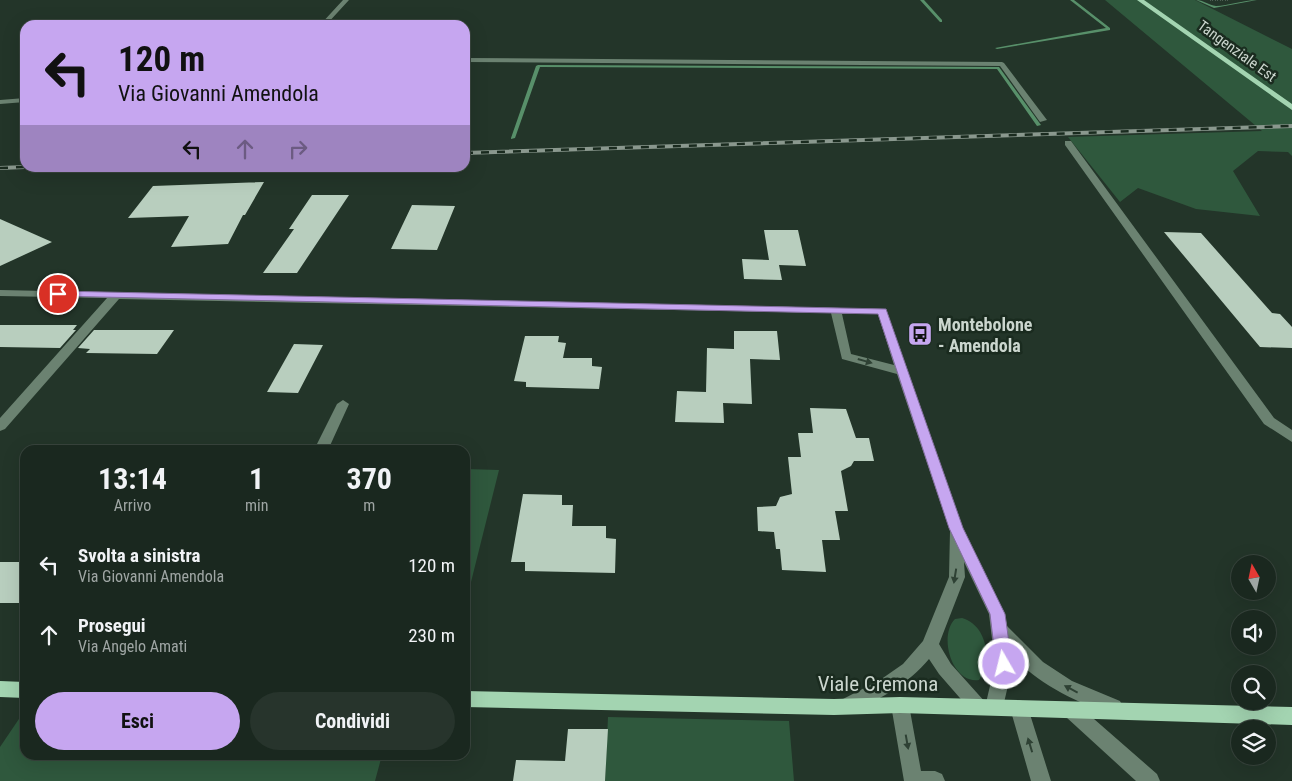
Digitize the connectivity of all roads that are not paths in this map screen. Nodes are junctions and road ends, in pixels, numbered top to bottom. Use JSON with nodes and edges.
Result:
{"nodes":[{"id":1,"x":346,"y":0,"type":"edge"},
{"id":2,"x":1140,"y":0,"type":"edge"},
{"id":3,"x":328,"y":20,"type":"edge"},
{"id":4,"x":470,"y":60,"type":"edge"},
{"id":5,"x":20,"y":100,"type":"edge"},
{"id":6,"x":0,"y":102,"type":"edge"},
{"id":7,"x":1292,"y":108,"type":"edge"},
{"id":8,"x":1043,"y":120,"type":"dead end"},
{"id":9,"x":1068,"y":143,"type":"dead end"},
{"id":10,"x":0,"y":293,"type":"edge"},
{"id":11,"x":116,"y":295,"type":"junction"},
{"id":12,"x":836,"y":310,"type":"junction"},
{"id":13,"x":902,"y":371,"type":"junction"},
{"id":14,"x":343,"y":404,"type":"dead end"},
{"id":15,"x":0,"y":426,"type":"edge"},
{"id":16,"x":1292,"y":437,"type":"edge"},
{"id":17,"x":323,"y":445,"type":"edge"},
{"id":18,"x":956,"y":528,"type":"junction"},
{"id":19,"x":999,"y":629,"type":"junction"},
{"id":20,"x":930,"y":645,"type":"junction"},
{"id":21,"x":0,"y":689,"type":"edge"},
{"id":22,"x":20,"y":690,"type":"edge"},
{"id":23,"x":470,"y":699,"type":"edge"},
{"id":24,"x":900,"y":705,"type":"junction"},
{"id":25,"x":845,"y":707,"type":"junction"},
{"id":26,"x":987,"y":707,"type":"junction"},
{"id":27,"x":1020,"y":708,"type":"junction"},
{"id":28,"x":1072,"y":711,"type":"junction"},
{"id":29,"x":1133,"y":712,"type":"junction"},
{"id":30,"x":1292,"y":716,"type":"edge"},
{"id":31,"x":935,"y":781,"type":"edge"},
{"id":32,"x":1041,"y":781,"type":"edge"},
{"id":33,"x":1150,"y":781,"type":"edge"}],
"edges":[{"from":1,"to":3,"type":"street"},
{"from":2,"to":7,"type":"main road","name":"Tangenziale Est"},
{"from":4,"to":8,"type":"street"},
{"from":5,"to":6,"type":"street"},
{"from":9,"to":16,"type":"street"},
{"from":10,"to":11,"type":"street"},
{"from":11,"to":12,"type":"street"},
{"from":11,"to":15,"type":"street"},
{"from":12,"to":13,"type":"street","one_way":true},
{"from":12,"to":13,"type":"street"},
{"from":13,"to":18,"type":"street"},
{"from":14,"to":17,"type":"street"},
{"from":18,"to":19,"type":"street"},
{"from":18,"to":20,"type":"street","one_way":true},
{"from":19,"to":26,"type":"street"},
{"from":29,"to":19,"type":"street","one_way":true},
{"from":20,"to":25,"type":"street"},
{"from":20,"to":26,"type":"street"},
{"from":21,"to":22,"type":"main road"},
{"from":23,"to":25,"type":"main road","name":"Viale Cremona"},
{"from":24,"to":25,"type":"main road","name":"Viale Cremona"},
{"from":24,"to":26,"type":"main road","name":"Viale Cremona"},
{"from":24,"to":31,"type":"street","one_way":true},
{"from":26,"to":27,"type":"main road","name":"Viale Cremona"},
{"from":27,"to":28,"type":"main road","name":"Viale Cremona"},
{"from":32,"to":27,"type":"street","one_way":true},
{"from":28,"to":29,"type":"main road","name":"Viale Cremona"},
{"from":28,"to":33,"type":"street"},
{"from":29,"to":30,"type":"main road","name":"Viale Cremona"}]}
